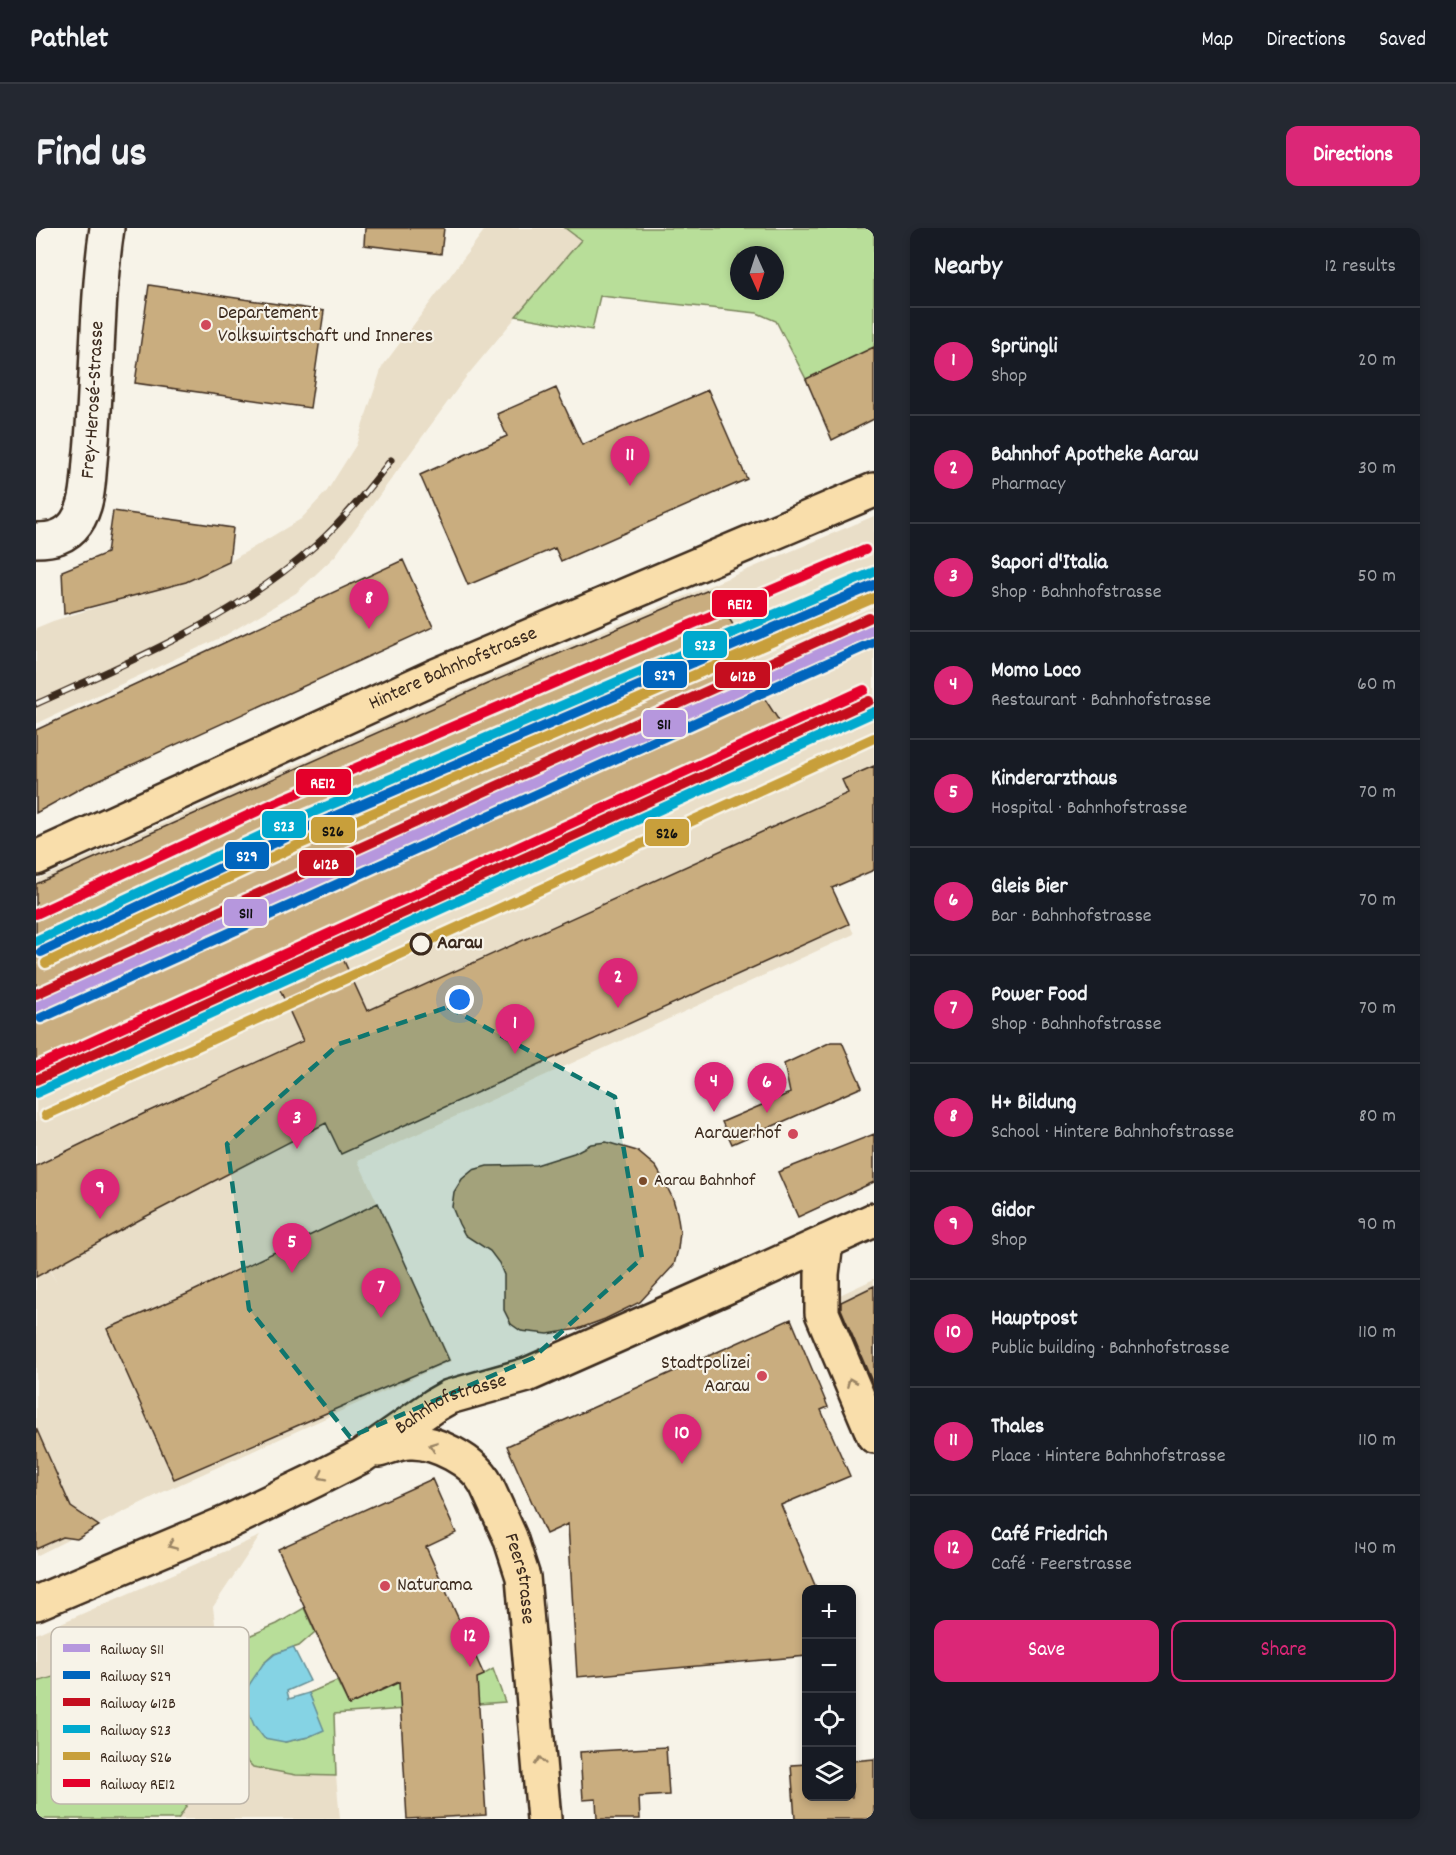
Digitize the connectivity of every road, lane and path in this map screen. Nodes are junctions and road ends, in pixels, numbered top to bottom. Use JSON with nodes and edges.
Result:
{"nodes":[{"id":1,"x":107,"y":228,"type":"edge"},
{"id":2,"x":874,"y":490,"type":"edge"},
{"id":3,"x":36,"y":540,"type":"edge"},
{"id":4,"x":36,"y":858,"type":"edge"},
{"id":5,"x":874,"y":1220,"type":"edge"},
{"id":6,"x":826,"y":1242,"type":"junction"},
{"id":7,"x":874,"y":1436,"type":"edge"},
{"id":8,"x":362,"y":1456,"type":"junction"},
{"id":9,"x":36,"y":1604,"type":"edge"},
{"id":10,"x":544,"y":1819,"type":"edge"}],
"edges":[{"from":1,"to":3,"type":"street","name":"Frey-Herosé-Strasse"},
{"from":2,"to":4,"type":"main road","name":"Hintere Bahnhofstrasse"},
{"from":5,"to":6,"type":"main road","name":"Bahnhofstrasse"},
{"from":7,"to":6,"type":"main road","one_way":true},
{"from":6,"to":8,"type":"main road","name":"Bahnhofstrasse"},
{"from":8,"to":9,"type":"main road","name":"Bahnhofstrasse","one_way":true},
{"from":10,"to":8,"type":"main road","name":"Feerstrasse","one_way":true}]}
